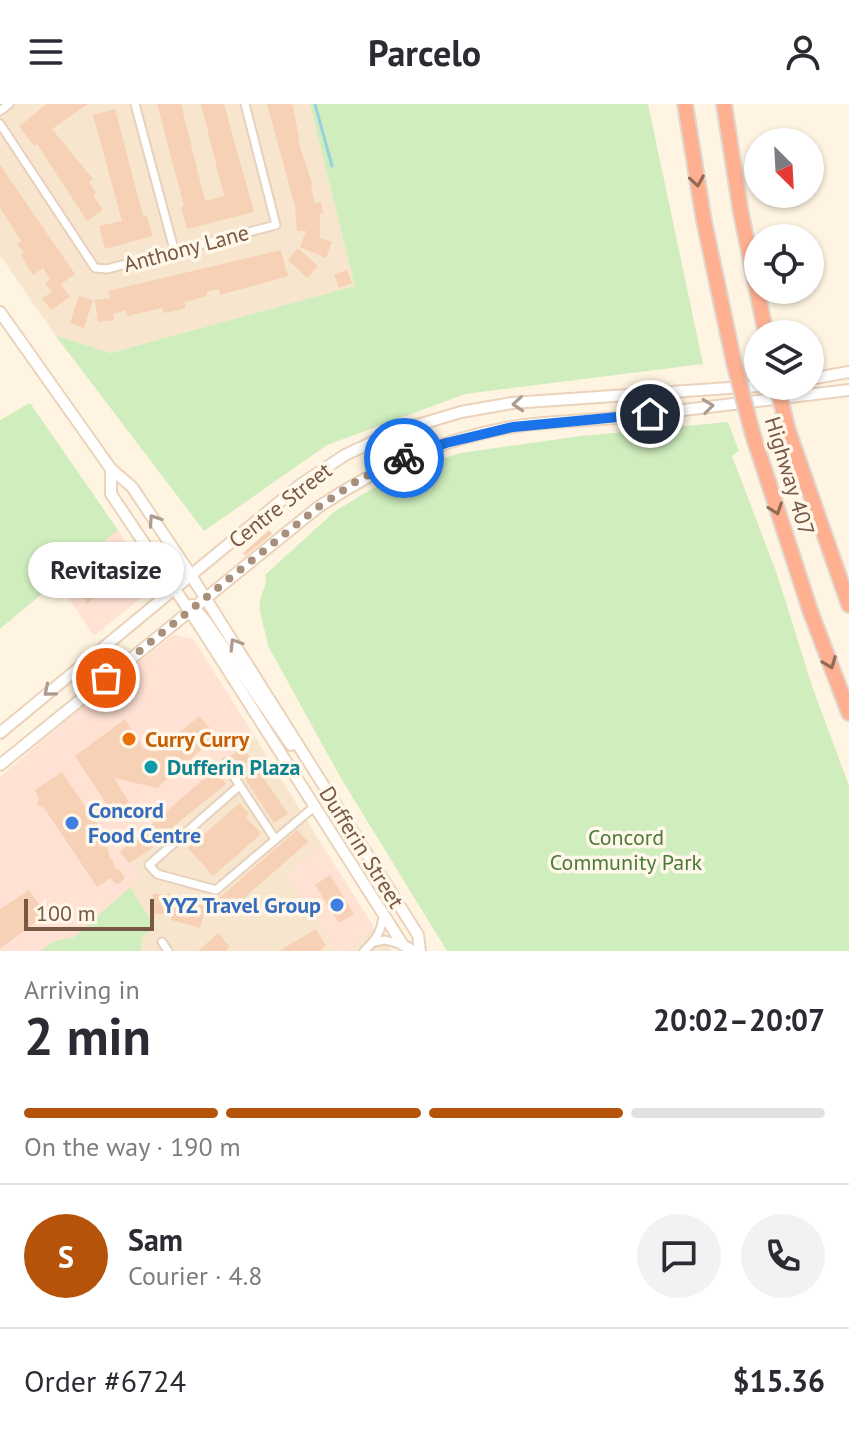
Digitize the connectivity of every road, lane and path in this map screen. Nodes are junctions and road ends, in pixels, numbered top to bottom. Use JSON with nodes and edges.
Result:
{"nodes":[{"id":1,"x":9,"y":104,"type":"edge"},
{"id":2,"x":135,"y":104,"type":"edge"},
{"id":3,"x":245,"y":104,"type":"edge"},
{"id":4,"x":685,"y":104,"type":"edge"},
{"id":5,"x":724,"y":104,"type":"edge"},
{"id":6,"x":0,"y":111,"type":"edge"},
{"id":7,"x":0,"y":124,"type":"edge"},
{"id":8,"x":175,"y":253,"type":"junction"},
{"id":9,"x":0,"y":312,"type":"edge"},
{"id":10,"x":763,"y":320,"type":"edge"},
{"id":11,"x":849,"y":372,"type":"edge"},
{"id":12,"x":824,"y":376,"type":"edge"},
{"id":13,"x":744,"y":387,"type":"edge"},
{"id":14,"x":849,"y":390,"type":"edge"},
{"id":15,"x":780,"y":400,"type":"edge"},
{"id":16,"x":111,"y":469,"type":"junction"},
{"id":17,"x":192,"y":576,"type":"junction"},
{"id":18,"x":175,"y":589,"type":"junction"},
{"id":19,"x":206,"y":598,"type":"junction"},
{"id":20,"x":183,"y":600,"type":"junction"},
{"id":21,"x":849,"y":605,"type":"edge"},
{"id":22,"x":153,"y":606,"type":"junction"},
{"id":23,"x":192,"y":609,"type":"junction"},
{"id":24,"x":849,"y":713,"type":"edge"},
{"id":25,"x":0,"y":733,"type":"edge"},
{"id":26,"x":225,"y":763,"type":"dead end"},
{"id":27,"x":0,"y":765,"type":"edge"},
{"id":28,"x":323,"y":784,"type":"junction"},
{"id":29,"x":238,"y":787,"type":"junction"},
{"id":30,"x":315,"y":806,"type":"junction"},
{"id":31,"x":275,"y":839,"type":"junction"},
{"id":32,"x":383,"y":912,"type":"junction"},
{"id":33,"x":162,"y":942,"type":"dead end"},
{"id":34,"x":374,"y":942,"type":"junction"},
{"id":35,"x":408,"y":948,"type":"edge"},
{"id":36,"x":168,"y":951,"type":"edge"},
{"id":37,"x":364,"y":951,"type":"edge"},
{"id":38,"x":420,"y":951,"type":"edge"}],
"edges":[{"from":1,"to":6,"type":"street"},
{"from":2,"to":8,"type":"street"},
{"from":3,"to":8,"type":"street","name":"Anthony Lane"},
{"from":4,"to":24,"type":"highway","name":"Highway 407","one_way":true,"bridge":true},
{"from":5,"to":10,"type":"highway"},
{"from":7,"to":8,"type":"street","name":"Anthony Lane"},
{"from":9,"to":16,"type":"main road","name":"Dufferin Street"},
{"from":11,"to":12,"type":"main road"},
{"from":13,"to":17,"type":"main road","name":"Centre Street","one_way":true},
{"from":19,"to":14,"type":"main road","name":"Centre Street","one_way":true},
{"from":15,"to":21,"type":"highway","name":"Highway 407","bridge":true},
{"from":17,"to":16,"type":"main road","name":"Dufferin Street","one_way":true},
{"from":16,"to":18,"type":"main road","name":"Dufferin Street"},
{"from":17,"to":18,"type":"main road","name":"Centre Street"},
{"from":17,"to":19,"type":"main road","name":"Dufferin Street"},
{"from":18,"to":20,"type":"main road","name":"Dufferin Street"},
{"from":18,"to":22,"type":"main road","name":"Centre Street"},
{"from":19,"to":23,"type":"main road","name":"Centre Street"},
{"from":28,"to":19,"type":"main road","name":"Dufferin Street","one_way":true},
{"from":20,"to":22,"type":"main road"},
{"from":20,"to":23,"type":"main road","name":"Dufferin Street"},
{"from":22,"to":25,"type":"main road","name":"Centre Street","one_way":true},
{"from":23,"to":27,"type":"main road","name":"Centre Street"},
{"from":23,"to":28,"type":"main road"},
{"from":23,"to":30,"type":"main road","name":"Dufferin Street"},
{"from":26,"to":29,"type":"street"},
{"from":28,"to":38,"type":"main road","name":"Dufferin Street"},
{"from":29,"to":31,"type":"street"},
{"from":29,"to":31,"type":"street"},
{"from":30,"to":31,"type":"street"},
{"from":30,"to":32,"type":"main road","name":"Dufferin Street"},
{"from":32,"to":34,"type":"street"},
{"from":32,"to":35,"type":"main road","name":"Dufferin Street"},
{"from":33,"to":36,"type":"street"},
{"from":34,"to":35,"type":"street"},
{"from":34,"to":37,"type":"street"}]}
